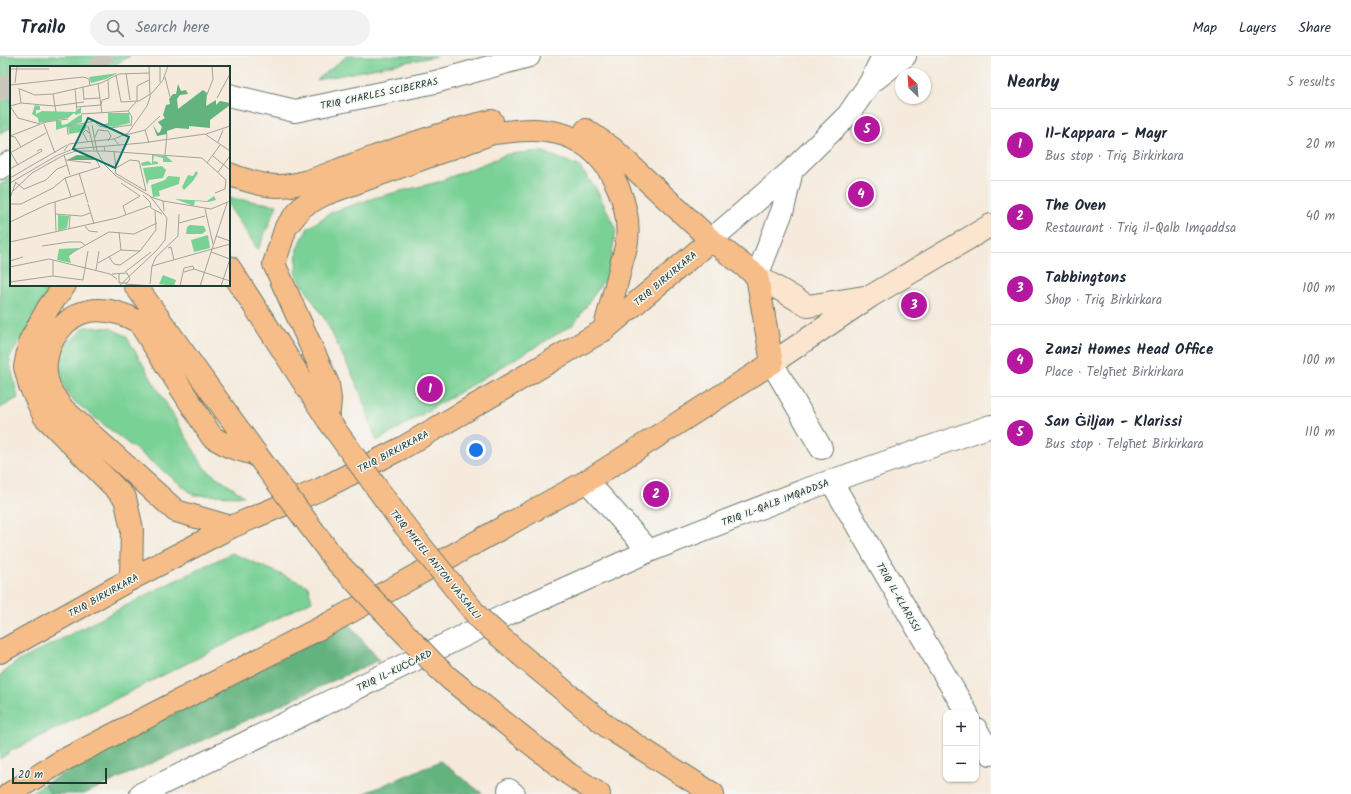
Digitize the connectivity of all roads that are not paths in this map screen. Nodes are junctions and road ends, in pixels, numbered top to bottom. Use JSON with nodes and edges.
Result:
{"nodes":[{"id":1,"x":529,"y":56,"type":"edge"},
{"id":2,"x":883,"y":56,"type":"edge"},
{"id":3,"x":906,"y":56,"type":"edge"},
{"id":4,"x":870,"y":83,"type":"junction"},
{"id":5,"x":230,"y":95,"type":"edge"},
{"id":6,"x":10,"y":163,"type":"edge"},
{"id":7,"x":0,"y":168,"type":"edge"},
{"id":8,"x":792,"y":170,"type":"junction"},
{"id":9,"x":230,"y":174,"type":"edge"},
{"id":10,"x":991,"y":225,"type":"edge"},
{"id":11,"x":711,"y":240,"type":"junction"},
{"id":12,"x":230,"y":269,"type":"edge"},
{"id":13,"x":757,"y":276,"type":"junction"},
{"id":14,"x":64,"y":286,"type":"edge"},
{"id":15,"x":136,"y":286,"type":"edge"},
{"id":16,"x":871,"y":296,"type":"junction"},
{"id":17,"x":604,"y":330,"type":"junction"},
{"id":18,"x":772,"y":363,"type":"junction"},
{"id":19,"x":328,"y":420,"type":"junction"},
{"id":20,"x":991,"y":426,"type":"edge"},
{"id":21,"x":821,"y":448,"type":"dead end"},
{"id":22,"x":257,"y":455,"type":"junction"},
{"id":23,"x":587,"y":481,"type":"junction"},
{"id":24,"x":831,"y":481,"type":"junction"},
{"id":25,"x":231,"y":527,"type":"junction"},
{"id":26,"x":649,"y":551,"type":"junction"},
{"id":27,"x":131,"y":579,"type":"junction"},
{"id":28,"x":0,"y":652,"type":"edge"},
{"id":29,"x":965,"y":710,"type":"edge"},
{"id":30,"x":979,"y":734,"type":"edge"},
{"id":31,"x":991,"y":754,"type":"edge"},
{"id":32,"x":9,"y":794,"type":"edge"},
{"id":33,"x":141,"y":794,"type":"edge"},
{"id":34,"x":599,"y":794,"type":"edge"},
{"id":35,"x":713,"y":794,"type":"edge"}],
"edges":[{"from":1,"to":5,"type":"street","name":"TRIQ CHARLES SCIBERRAS"},
{"from":2,"to":4,"type":"street"},
{"from":3,"to":4,"type":"street"},
{"from":4,"to":8,"type":"street"},
{"from":6,"to":7,"type":"street"},
{"from":8,"to":11,"type":"street"},
{"from":8,"to":13,"type":"street"},
{"from":9,"to":11,"type":"main road"},
{"from":10,"to":16,"type":"main road"},
{"from":11,"to":13,"type":"main road"},
{"from":11,"to":17,"type":"main road","name":"TRIQ BIRKIRKARA"},
{"from":12,"to":19,"type":"main road","name":"TRIQ MIKIEL ANTON VASSALLI"},
{"from":13,"to":16,"type":"main road"},
{"from":13,"to":18,"type":"main road"},
{"from":14,"to":27,"type":"main road"},
{"from":15,"to":22,"type":"main road"},
{"from":16,"to":18,"type":"main road"},
{"from":17,"to":19,"type":"main road"},
{"from":17,"to":25,"type":"main road","name":"TRIQ BIRKIRKARA"},
{"from":18,"to":21,"type":"street"},
{"from":18,"to":23,"type":"main road"},
{"from":19,"to":35,"type":"main road","name":"TRIQ MIKIEL ANTON VASSALLI","bridge":true},
{"from":20,"to":24,"type":"street","name":"TRIQ IL-QALB IMQADDSA"},
{"from":22,"to":25,"type":"main road"},
{"from":22,"to":34,"type":"main road","bridge":true},
{"from":23,"to":26,"type":"street"},
{"from":23,"to":32,"type":"main road"},
{"from":24,"to":26,"type":"street","name":"TRIQ IL-QALB IMQADDSA"},
{"from":24,"to":29,"type":"street","name":"TRIQ IL-KLARISSI"},
{"from":25,"to":27,"type":"main road","name":"TRIQ BIRKIRKARA"},
{"from":26,"to":33,"type":"street","name":"TRIQ IL-KUĊĊARD"},
{"from":27,"to":28,"type":"main road","name":"TRIQ BIRKIRKARA"},
{"from":30,"to":31,"type":"street"}]}
